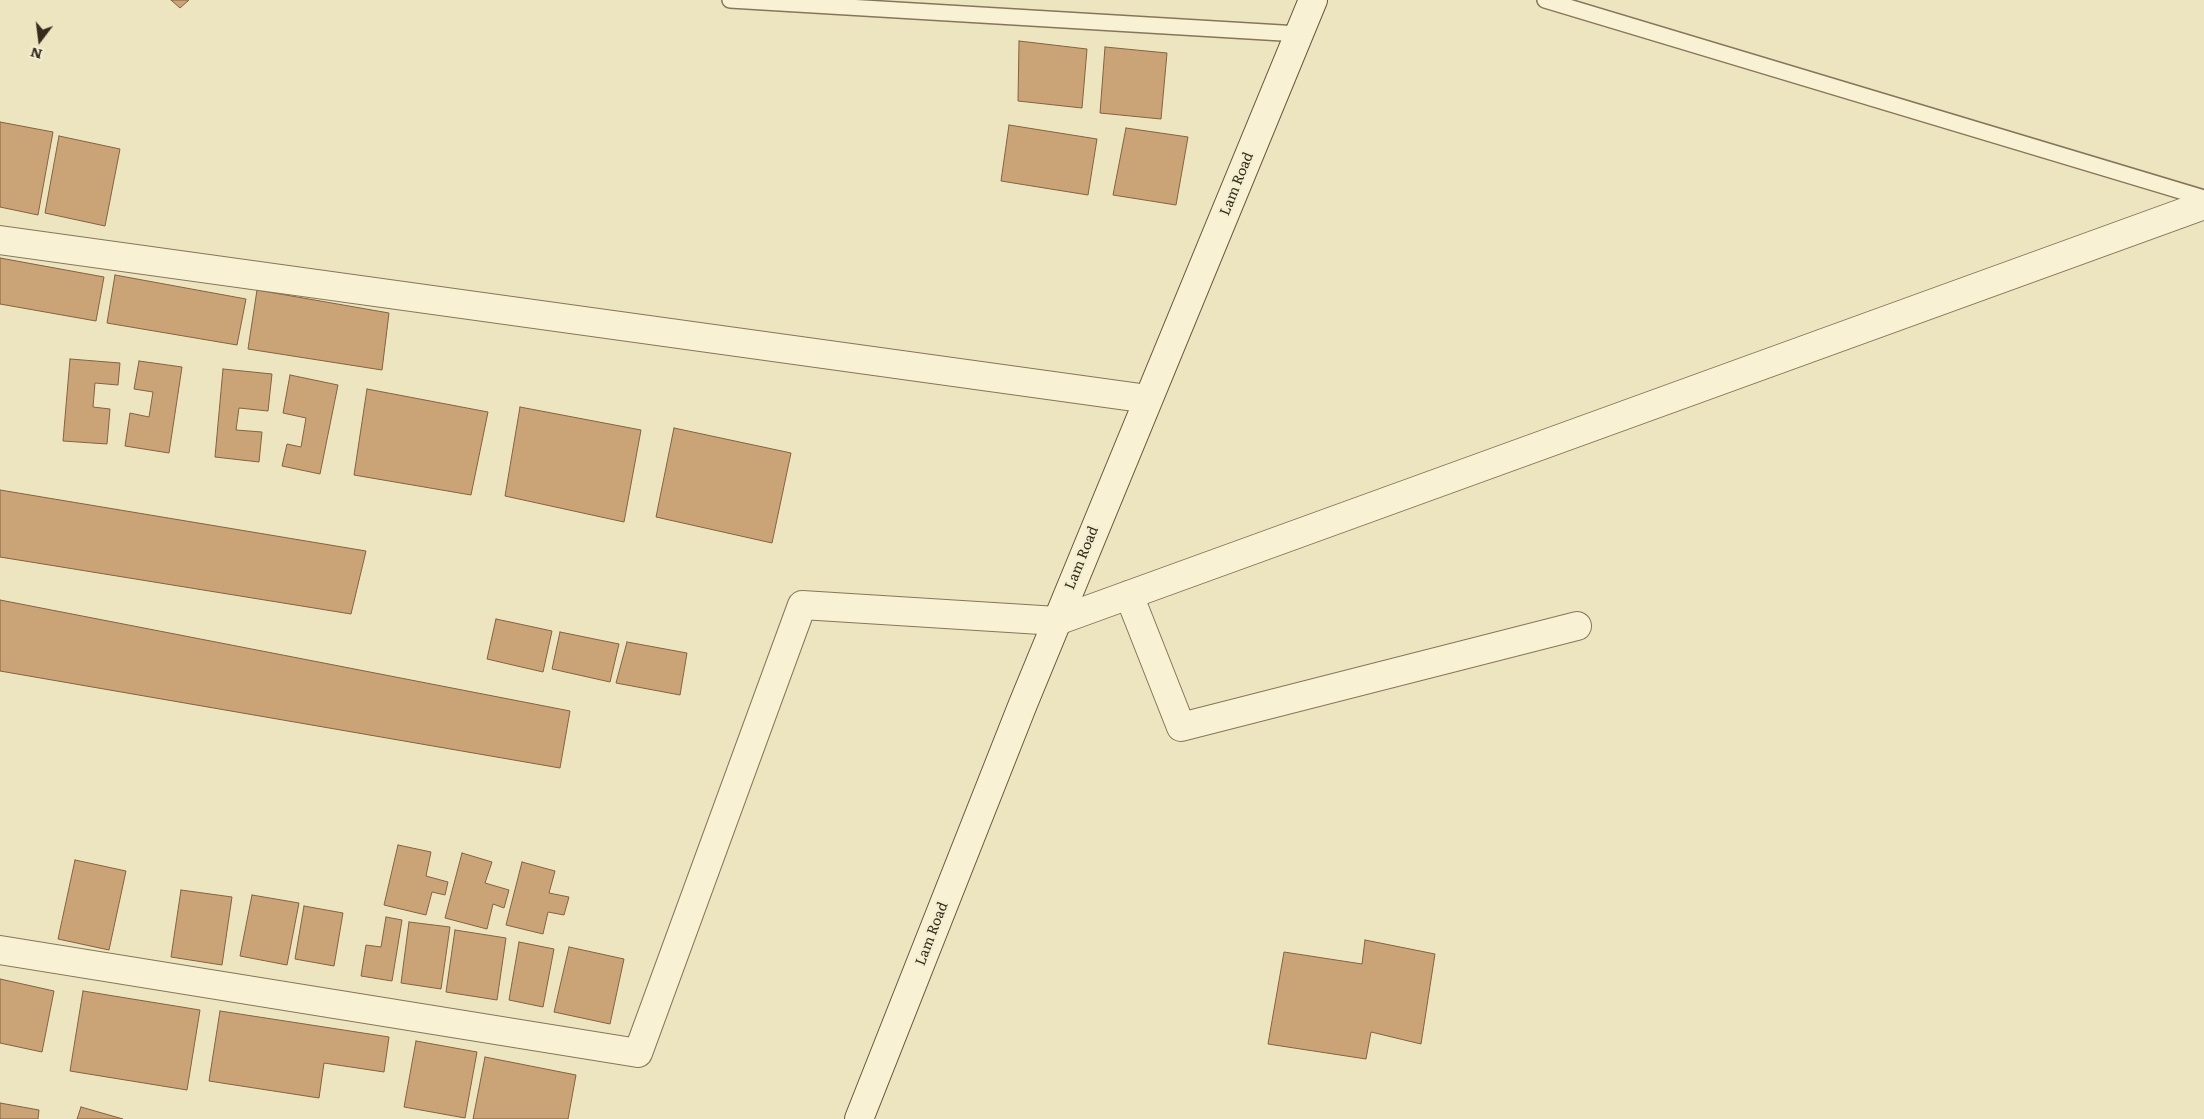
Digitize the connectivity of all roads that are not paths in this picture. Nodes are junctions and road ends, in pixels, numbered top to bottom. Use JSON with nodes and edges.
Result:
{"nodes":[{"id":1,"x":730,"y":0,"type":"edge"},
{"id":2,"x":1312,"y":0,"type":"edge"},
{"id":3,"x":1545,"y":0,"type":"edge"},
{"id":4,"x":1298,"y":34,"type":"junction"},
{"id":5,"x":2204,"y":198,"type":"edge"},
{"id":6,"x":2204,"y":205,"type":"edge"},
{"id":7,"x":0,"y":240,"type":"edge"},
{"id":8,"x":1148,"y":399,"type":"junction"},
{"id":9,"x":1129,"y":595,"type":"junction"},
{"id":10,"x":1056,"y":621,"type":"junction"},
{"id":11,"x":1577,"y":626,"type":"dead end"},
{"id":12,"x":0,"y":950,"type":"edge"},
{"id":13,"x":859,"y":1119,"type":"edge"}],
"edges":[{"from":1,"to":4,"type":"lane"},
{"from":2,"to":4,"type":"street","name":"Lam Road"},
{"from":3,"to":5,"type":"lane"},
{"from":4,"to":8,"type":"street","name":"Lam Road"},
{"from":6,"to":9,"type":"street"},
{"from":7,"to":8,"type":"street"},
{"from":8,"to":10,"type":"street","name":"Lam Road"},
{"from":9,"to":10,"type":"street"},
{"from":9,"to":11,"type":"street"},
{"from":10,"to":12,"type":"street"},
{"from":10,"to":13,"type":"street","name":"Lam Road"}]}
